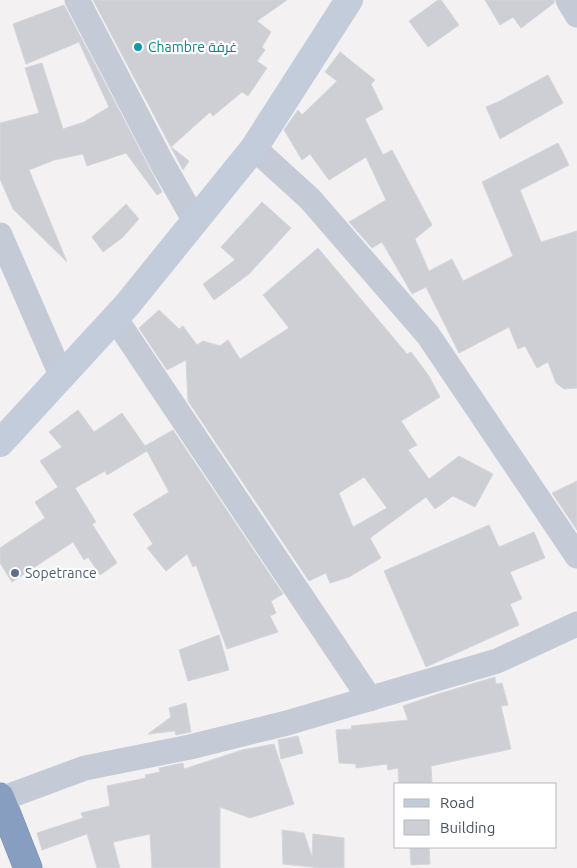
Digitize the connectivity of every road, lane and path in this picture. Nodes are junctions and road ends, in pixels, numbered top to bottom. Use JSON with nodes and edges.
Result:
{"nodes":[{"id":1,"x":77,"y":0,"type":"edge"},
{"id":2,"x":348,"y":0,"type":"edge"},
{"id":3,"x":568,"y":0,"type":"edge"},
{"id":4,"x":577,"y":15,"type":"edge"},
{"id":5,"x":254,"y":148,"type":"junction"},
{"id":6,"x":195,"y":221,"type":"junction"},
{"id":7,"x":0,"y":235,"type":"edge"},
{"id":8,"x":115,"y":318,"type":"junction"},
{"id":9,"x":62,"y":377,"type":"junction"},
{"id":10,"x":0,"y":443,"type":"edge"},
{"id":11,"x":577,"y":556,"type":"edge"},
{"id":12,"x":577,"y":624,"type":"edge"},
{"id":13,"x":370,"y":699,"type":"junction"},
{"id":14,"x":0,"y":798,"type":"edge"},
{"id":15,"x":28,"y":868,"type":"edge"}],
"edges":[{"from":1,"to":6,"type":"street"},
{"from":2,"to":5,"type":"main road"},
{"from":3,"to":4,"type":"street"},
{"from":5,"to":6,"type":"main road"},
{"from":5,"to":11,"type":"street"},
{"from":6,"to":8,"type":"main road"},
{"from":7,"to":9,"type":"street"},
{"from":8,"to":9,"type":"main road"},
{"from":8,"to":13,"type":"street"},
{"from":9,"to":10,"type":"main road"},
{"from":12,"to":13,"type":"street"},
{"from":13,"to":14,"type":"street"},
{"from":14,"to":15,"type":"highway"}]}
